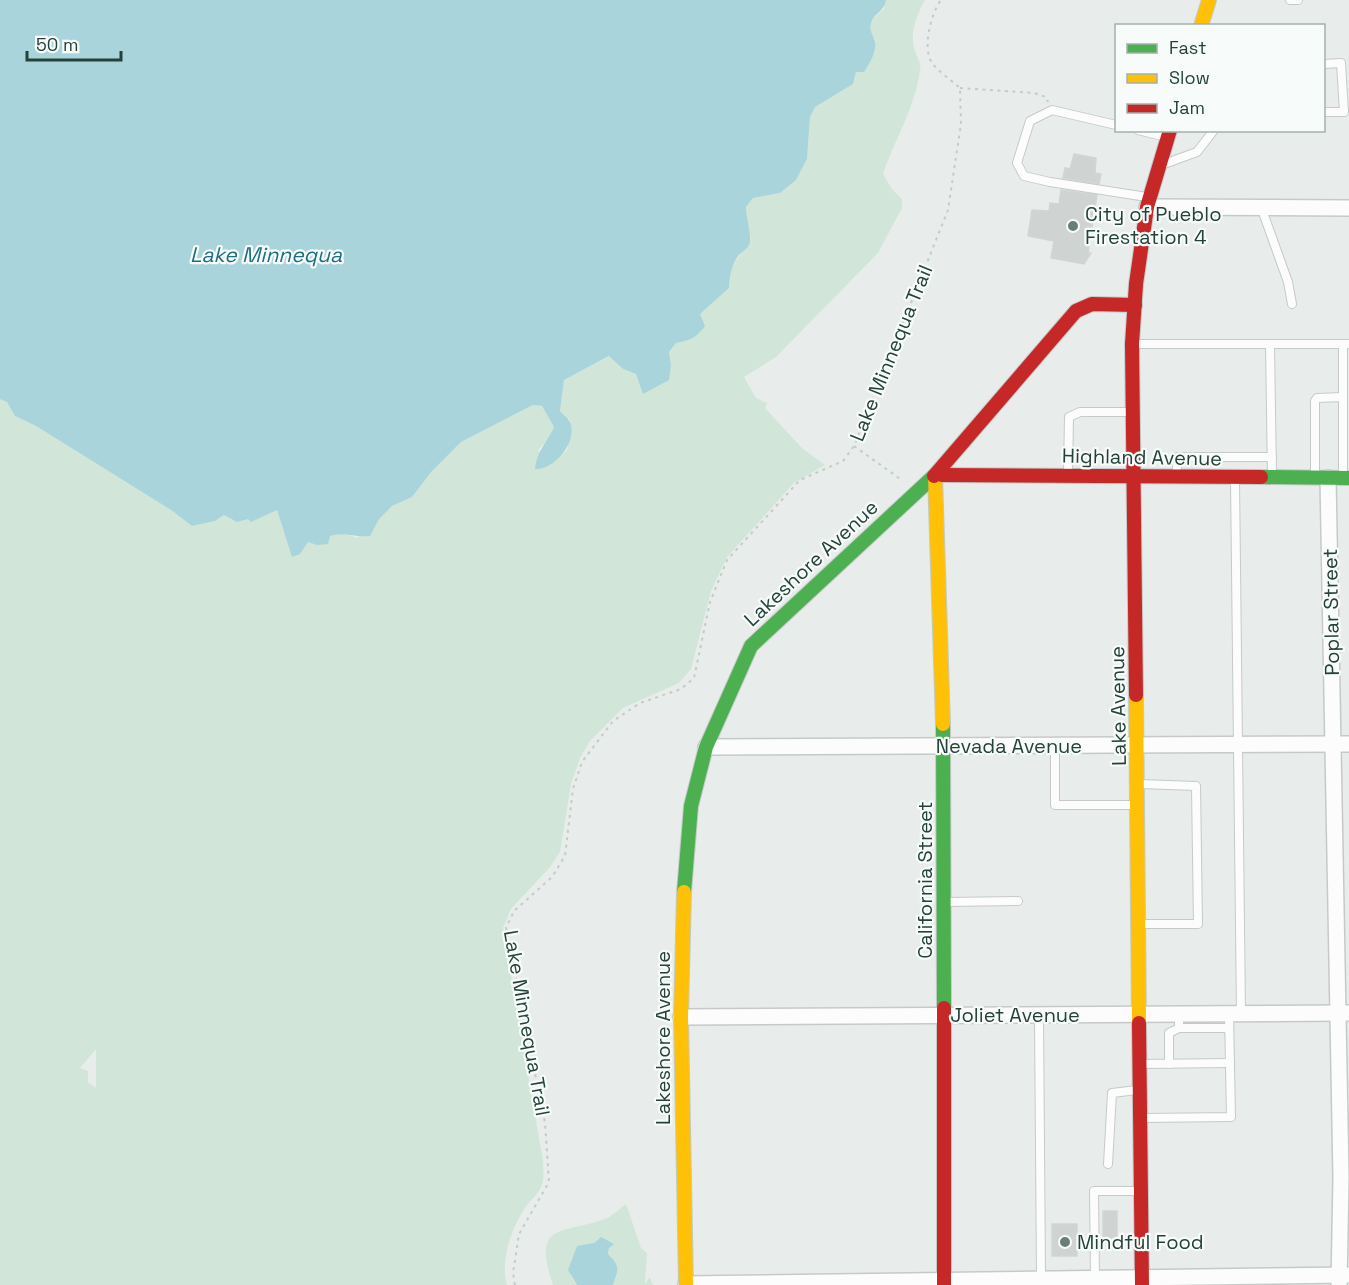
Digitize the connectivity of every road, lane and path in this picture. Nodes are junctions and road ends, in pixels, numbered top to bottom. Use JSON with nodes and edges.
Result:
{"nodes":[{"id":1,"x":941,"y":0,"type":"edge"},
{"id":2,"x":1209,"y":0,"type":"edge"},
{"id":3,"x":1290,"y":0,"type":"edge"},
{"id":4,"x":1298,"y":0,"type":"edge"},
{"id":5,"x":1202,"y":24,"type":"edge"},
{"id":6,"x":1325,"y":64,"type":"edge"},
{"id":7,"x":960,"y":88,"type":"junction"},
{"id":8,"x":1052,"y":110,"type":"junction"},
{"id":9,"x":1325,"y":112,"type":"edge"},
{"id":10,"x":1115,"y":125,"type":"edge"},
{"id":11,"x":1154,"y":132,"type":"edge"},
{"id":12,"x":1213,"y":132,"type":"edge"},
{"id":13,"x":1169,"y":134,"type":"edge"},
{"id":14,"x":1160,"y":165,"type":"junction"},
{"id":15,"x":1149,"y":202,"type":"junction"},
{"id":16,"x":1261,"y":207,"type":"junction"},
{"id":17,"x":1349,"y":208,"type":"edge"},
{"id":18,"x":1292,"y":304,"type":"dead end"},
{"id":19,"x":1135,"y":305,"type":"junction"},
{"id":20,"x":1132,"y":344,"type":"junction"},
{"id":21,"x":1270,"y":344,"type":"junction"},
{"id":22,"x":1346,"y":344,"type":"edge"},
{"id":23,"x":1343,"y":397,"type":"junction"},
{"id":24,"x":1133,"y":412,"type":"junction"},
{"id":25,"x":854,"y":446,"type":"junction"},
{"id":26,"x":1272,"y":457,"type":"junction"},
{"id":27,"x":935,"y":475,"type":"junction"},
{"id":28,"x":1068,"y":476,"type":"junction"},
{"id":29,"x":1134,"y":477,"type":"junction"},
{"id":30,"x":1176,"y":477,"type":"junction"},
{"id":31,"x":1235,"y":478,"type":"junction"},
{"id":32,"x":1272,"y":478,"type":"junction"},
{"id":33,"x":1334,"y":478,"type":"edge"},
{"id":34,"x":917,"y":492,"type":"junction"},
{"id":35,"x":1333,"y":744,"type":"junction"},
{"id":36,"x":1349,"y":744,"type":"edge"},
{"id":37,"x":1238,"y":745,"type":"junction"},
{"id":38,"x":944,"y":746,"type":"junction"},
{"id":39,"x":1055,"y":746,"type":"junction"},
{"id":40,"x":1138,"y":746,"type":"junction"},
{"id":41,"x":706,"y":747,"type":"junction"},
{"id":42,"x":1138,"y":784,"type":"junction"},
{"id":43,"x":1139,"y":805,"type":"junction"},
{"id":44,"x":1018,"y":901,"type":"dead end"},
{"id":45,"x":945,"y":902,"type":"junction"},
{"id":46,"x":1140,"y":924,"type":"junction"},
{"id":47,"x":1343,"y":1013,"type":"edge"},
{"id":48,"x":1039,"y":1015,"type":"junction"},
{"id":49,"x":1141,"y":1015,"type":"junction"},
{"id":50,"x":946,"y":1016,"type":"junction"},
{"id":51,"x":681,"y":1017,"type":"junction"},
{"id":52,"x":1233,"y":1019,"type":"junction"},
{"id":53,"x":1179,"y":1021,"type":"junction"},
{"id":54,"x":1230,"y":1063,"type":"junction"},
{"id":55,"x":1141,"y":1064,"type":"junction"},
{"id":56,"x":1169,"y":1064,"type":"junction"},
{"id":57,"x":1142,"y":1090,"type":"junction"},
{"id":58,"x":1142,"y":1118,"type":"junction"},
{"id":59,"x":1108,"y":1164,"type":"dead end"},
{"id":60,"x":1142,"y":1191,"type":"junction"},
{"id":61,"x":1095,"y":1277,"type":"junction"},
{"id":62,"x":1041,"y":1278,"type":"junction"},
{"id":63,"x":1342,"y":1278,"type":"edge"},
{"id":64,"x":1142,"y":1281,"type":"edge"},
{"id":65,"x":944,"y":1282,"type":"edge"},
{"id":66,"x":515,"y":1285,"type":"edge"},
{"id":67,"x":686,"y":1285,"type":"edge"}],
"edges":[{"from":1,"to":7,"type":"path"},
{"from":2,"to":5,"type":"street"},
{"from":3,"to":4,"type":"lane"},
{"from":6,"to":9,"type":"lane"},
{"from":7,"to":8,"type":"path"},
{"from":7,"to":25,"type":"path","name":"Lake Minnequa Trail"},
{"from":8,"to":10,"type":"lane"},
{"from":8,"to":15,"type":"lane"},
{"from":11,"to":13,"type":"lane"},
{"from":12,"to":14,"type":"lane"},
{"from":13,"to":14,"type":"street","name":"Lake Avenue"},
{"from":14,"to":15,"type":"street","name":"Lake Avenue"},
{"from":15,"to":16,"type":"street"},
{"from":15,"to":19,"type":"street","name":"Lake Avenue"},
{"from":16,"to":17,"type":"street"},
{"from":16,"to":18,"type":"lane"},
{"from":19,"to":20,"type":"street","name":"Lake Avenue"},
{"from":19,"to":27,"type":"street","name":"Lakeshore Avenue"},
{"from":20,"to":21,"type":"lane"},
{"from":20,"to":24,"type":"street","name":"Lake Avenue"},
{"from":21,"to":22,"type":"lane"},
{"from":21,"to":26,"type":"lane"},
{"from":22,"to":23,"type":"lane"},
{"from":23,"to":33,"type":"lane"},
{"from":23,"to":33,"type":"lane"},
{"from":24,"to":28,"type":"lane"},
{"from":24,"to":29,"type":"street","name":"Lake Avenue"},
{"from":25,"to":34,"type":"path"},
{"from":25,"to":66,"type":"path","name":"Lake Minnequa Trail"},
{"from":26,"to":30,"type":"lane"},
{"from":26,"to":32,"type":"lane"},
{"from":27,"to":28,"type":"street","name":"Highland Avenue"},
{"from":27,"to":34,"type":"street","name":"Lakeshore Avenue"},
{"from":27,"to":38,"type":"street","name":"California Street"},
{"from":28,"to":29,"type":"street","name":"Highland Avenue"},
{"from":29,"to":30,"type":"street","name":"Highland Avenue"},
{"from":29,"to":40,"type":"street","name":"Lake Avenue"},
{"from":30,"to":31,"type":"street","name":"Highland Avenue"},
{"from":31,"to":32,"type":"street","name":"Highland Avenue"},
{"from":31,"to":37,"type":"lane"},
{"from":32,"to":33,"type":"street","name":"Highland Avenue"},
{"from":33,"to":35,"type":"street","name":"Poplar Street"},
{"from":34,"to":41,"type":"street","name":"Lakeshore Avenue"},
{"from":35,"to":36,"type":"street","name":"Nevada Avenue"},
{"from":35,"to":37,"type":"street","name":"Nevada Avenue"},
{"from":35,"to":47,"type":"street","name":"Poplar Street"},
{"from":37,"to":40,"type":"street","name":"Nevada Avenue"},
{"from":37,"to":52,"type":"lane"},
{"from":38,"to":39,"type":"street","name":"Nevada Avenue"},
{"from":38,"to":41,"type":"street","name":"Nevada Avenue"},
{"from":38,"to":45,"type":"street","name":"California Street"},
{"from":39,"to":40,"type":"street","name":"Nevada Avenue"},
{"from":39,"to":43,"type":"lane"},
{"from":40,"to":42,"type":"street","name":"Lake Avenue"},
{"from":41,"to":51,"type":"street","name":"Lakeshore Avenue"},
{"from":42,"to":43,"type":"street","name":"Lake Avenue"},
{"from":42,"to":46,"type":"lane"},
{"from":43,"to":46,"type":"street","name":"Lake Avenue"},
{"from":44,"to":45,"type":"lane"},
{"from":45,"to":50,"type":"street","name":"California Street"},
{"from":46,"to":49,"type":"street","name":"Lake Avenue"},
{"from":47,"to":52,"type":"street","name":"Joliet Avenue"},
{"from":47,"to":63,"type":"street","name":"Poplar Street"},
{"from":48,"to":49,"type":"street","name":"Joliet Avenue"},
{"from":48,"to":50,"type":"street","name":"Joliet Avenue"},
{"from":48,"to":62,"type":"lane"},
{"from":49,"to":53,"type":"street","name":"Joliet Avenue"},
{"from":49,"to":55,"type":"street","name":"Lake Avenue"},
{"from":50,"to":51,"type":"street","name":"Joliet Avenue"},
{"from":50,"to":65,"type":"street","name":"California Street"},
{"from":51,"to":67,"type":"street","name":"Lakeshore Avenue"},
{"from":52,"to":53,"type":"street","name":"Joliet Avenue"},
{"from":52,"to":54,"type":"lane"},
{"from":53,"to":56,"type":"lane"},
{"from":54,"to":56,"type":"lane"},
{"from":54,"to":58,"type":"lane"},
{"from":55,"to":56,"type":"lane"},
{"from":55,"to":57,"type":"street","name":"Lake Avenue"},
{"from":57,"to":58,"type":"street","name":"Lake Avenue"},
{"from":57,"to":59,"type":"lane"},
{"from":58,"to":60,"type":"street","name":"Lake Avenue"},
{"from":60,"to":61,"type":"lane"},
{"from":60,"to":64,"type":"street","name":"Lake Avenue"},
{"from":61,"to":62,"type":"street"},
{"from":61,"to":64,"type":"street"},
{"from":62,"to":65,"type":"street"},
{"from":63,"to":64,"type":"street"},
{"from":65,"to":67,"type":"street"}]}
